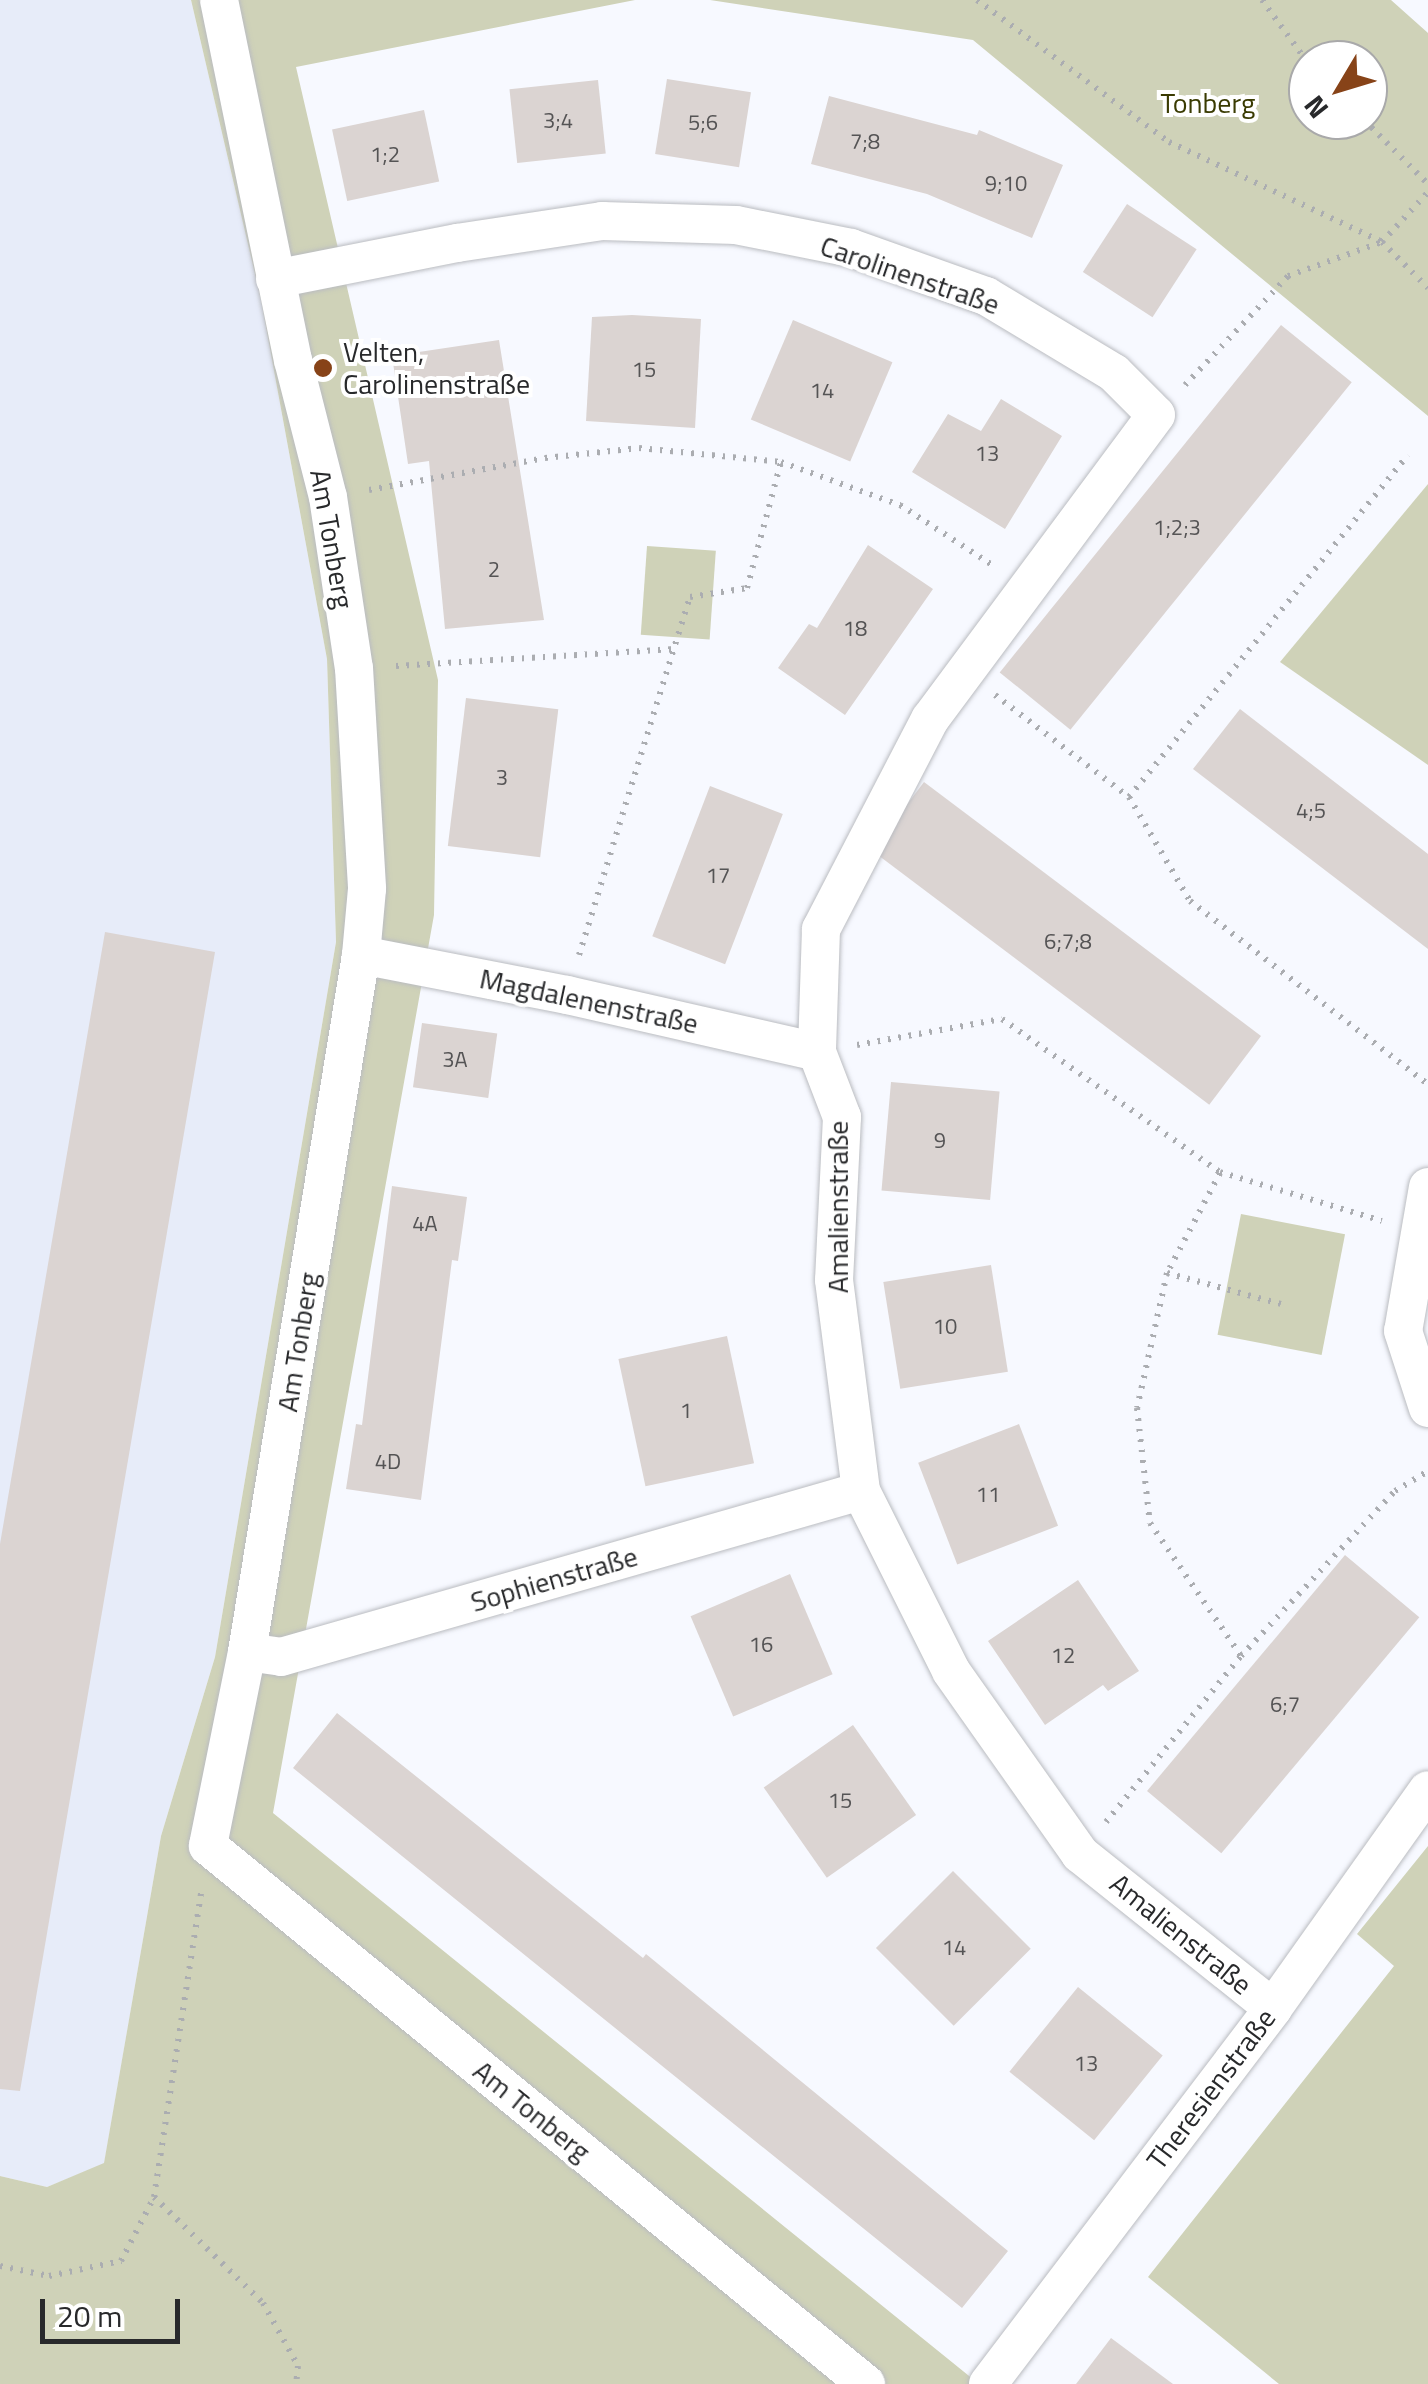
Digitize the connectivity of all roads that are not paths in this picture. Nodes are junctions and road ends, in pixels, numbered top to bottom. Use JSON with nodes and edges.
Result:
{"nodes":[{"id":1,"x":218,"y":0,"type":"edge"},
{"id":2,"x":276,"y":279,"type":"junction"},
{"id":3,"x":1156,"y":415,"type":"joint"},
{"id":4,"x":361,"y":955,"type":"junction"},
{"id":5,"x":816,"y":1052,"type":"junction"},
{"id":6,"x":1428,"y":1186,"type":"edge"},
{"id":7,"x":1428,"y":1408,"type":"edge"},
{"id":8,"x":861,"y":1491,"type":"junction"},
{"id":9,"x":247,"y":1652,"type":"junction"},
{"id":10,"x":1428,"y":1790,"type":"edge"},
{"id":11,"x":1274,"y":2008,"type":"junction"},
{"id":12,"x":866,"y":2384,"type":"edge"},
{"id":13,"x":988,"y":2384,"type":"edge"}],
"edges":[{"from":1,"to":2,"type":"street","name":"Am Tonberg"},
{"from":2,"to":3,"type":"street","name":"Carolinenstraße"},
{"from":2,"to":4,"type":"street","name":"Am Tonberg"},
{"from":3,"to":5,"type":"street","name":"Amalienstraße"},
{"from":4,"to":5,"type":"street","name":"Magdalenenstraße"},
{"from":4,"to":9,"type":"street","name":"Am Tonberg"},
{"from":5,"to":8,"type":"street","name":"Amalienstraße"},
{"from":6,"to":7,"type":"street"},
{"from":8,"to":9,"type":"street","name":"Sophienstraße"},
{"from":8,"to":11,"type":"street","name":"Amalienstraße"},
{"from":9,"to":12,"type":"street","name":"Am Tonberg"},
{"from":10,"to":11,"type":"street","name":"Theresienstraße"},
{"from":11,"to":13,"type":"street","name":"Theresienstraße"}]}
